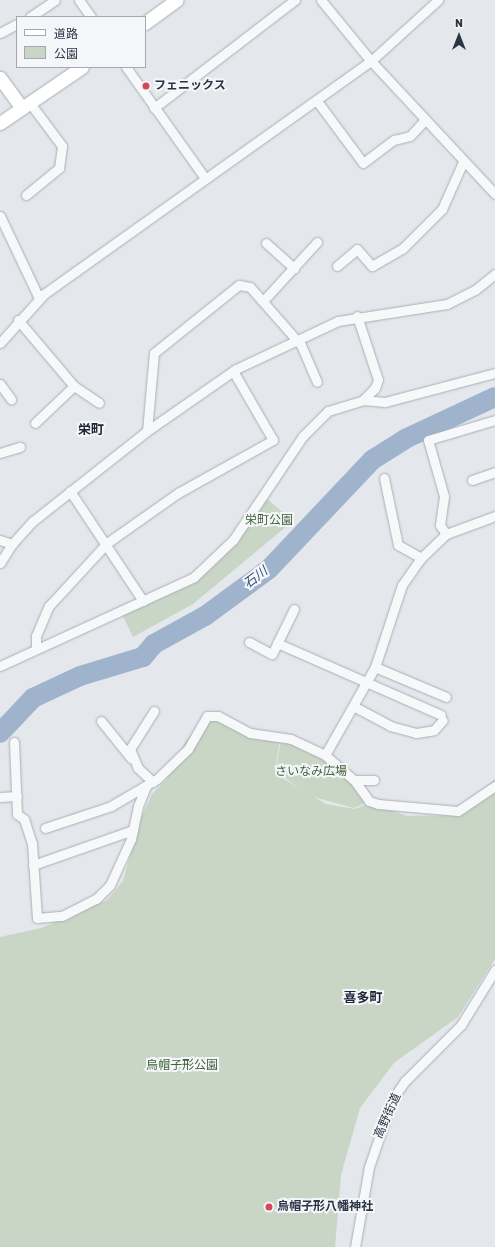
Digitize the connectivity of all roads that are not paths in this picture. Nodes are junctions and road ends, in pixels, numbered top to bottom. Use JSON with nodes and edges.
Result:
{"nodes":[{"id":1,"x":55,"y":0,"type":"edge"},
{"id":2,"x":79,"y":0,"type":"edge"},
{"id":3,"x":177,"y":0,"type":"edge"},
{"id":4,"x":295,"y":0,"type":"edge"},
{"id":5,"x":321,"y":0,"type":"edge"},
{"id":6,"x":438,"y":0,"type":"edge"},
{"id":7,"x":31,"y":16,"type":"edge"},
{"id":8,"x":90,"y":16,"type":"edge"},
{"id":9,"x":146,"y":22,"type":"edge"},
{"id":10,"x":16,"y":25,"type":"edge"},
{"id":11,"x":0,"y":33,"type":"edge"},
{"id":12,"x":371,"y":61,"type":"junction"},
{"id":13,"x":81,"y":68,"type":"edge"},
{"id":14,"x":127,"y":68,"type":"edge"},
{"id":15,"x":0,"y":78,"type":"edge"},
{"id":16,"x":316,"y":101,"type":"junction"},
{"id":17,"x":26,"y":105,"type":"junction"},
{"id":18,"x":154,"y":108,"type":"junction"},
{"id":19,"x":425,"y":120,"type":"junction"},
{"id":20,"x":0,"y":123,"type":"edge"},
{"id":21,"x":463,"y":162,"type":"junction"},
{"id":22,"x":205,"y":178,"type":"junction"},
{"id":23,"x":495,"y":194,"type":"edge"},
{"id":24,"x":26,"y":195,"type":"dead end"},
{"id":25,"x":0,"y":216,"type":"edge"},
{"id":26,"x":317,"y":242,"type":"dead end"},
{"id":27,"x":266,"y":243,"type":"dead end"},
{"id":28,"x":337,"y":266,"type":"dead end"},
{"id":29,"x":294,"y":268,"type":"junction"},
{"id":30,"x":495,"y":274,"type":"edge"},
{"id":31,"x":39,"y":298,"type":"junction"},
{"id":32,"x":263,"y":301,"type":"junction"},
{"id":33,"x":357,"y":316,"type":"junction"},
{"id":34,"x":18,"y":320,"type":"junction"},
{"id":35,"x":295,"y":339,"type":"junction"},
{"id":36,"x":0,"y":343,"type":"edge"},
{"id":37,"x":233,"y":371,"type":"junction"},
{"id":38,"x":495,"y":373,"type":"edge"},
{"id":39,"x":317,"y":382,"type":"dead end"},
{"id":40,"x":0,"y":384,"type":"edge"},
{"id":41,"x":74,"y":386,"type":"junction"},
{"id":42,"x":11,"y":400,"type":"dead end"},
{"id":43,"x":363,"y":400,"type":"junction"},
{"id":44,"x":99,"y":403,"type":"dead end"},
{"id":45,"x":495,"y":420,"type":"edge"},
{"id":46,"x":35,"y":423,"type":"dead end"},
{"id":47,"x":147,"y":431,"type":"junction"},
{"id":48,"x":20,"y":448,"type":"dead end"},
{"id":49,"x":0,"y":453,"type":"edge"},
{"id":50,"x":495,"y":472,"type":"edge"},
{"id":51,"x":384,"y":478,"type":"dead end"},
{"id":52,"x":472,"y":480,"type":"dead end"},
{"id":53,"x":70,"y":491,"type":"junction"},
{"id":54,"x":495,"y":516,"type":"edge"},
{"id":55,"x":446,"y":534,"type":"junction"},
{"id":56,"x":0,"y":540,"type":"edge"},
{"id":57,"x":107,"y":543,"type":"junction"},
{"id":58,"x":12,"y":544,"type":"junction"},
{"id":59,"x":421,"y":558,"type":"junction"},
{"id":60,"x":0,"y":563,"type":"edge"},
{"id":61,"x":143,"y":601,"type":"junction"},
{"id":62,"x":294,"y":609,"type":"dead end"},
{"id":63,"x":249,"y":642,"type":"dead end"},
{"id":64,"x":277,"y":643,"type":"junction"},
{"id":65,"x":36,"y":649,"type":"junction"},
{"id":66,"x":0,"y":666,"type":"edge"},
{"id":67,"x":375,"y":667,"type":"junction"},
{"id":68,"x":367,"y":683,"type":"junction"},
{"id":69,"x":446,"y":697,"type":"dead end"},
{"id":70,"x":355,"y":707,"type":"junction"},
{"id":71,"x":154,"y":711,"type":"dead end"},
{"id":72,"x":101,"y":721,"type":"dead end"},
{"id":73,"x":14,"y":742,"type":"dead end"},
{"id":74,"x":326,"y":755,"type":"junction"},
{"id":75,"x":131,"y":758,"type":"junction"},
{"id":76,"x":354,"y":780,"type":"junction"},
{"id":77,"x":374,"y":780,"type":"dead end"},
{"id":78,"x":149,"y":784,"type":"junction"},
{"id":79,"x":495,"y":786,"type":"edge"},
{"id":80,"x":17,"y":796,"type":"junction"},
{"id":81,"x":0,"y":797,"type":"edge"},
{"id":82,"x":45,"y":828,"type":"dead end"},
{"id":83,"x":134,"y":830,"type":"junction"},
{"id":84,"x":33,"y":865,"type":"junction"},
{"id":85,"x":495,"y":970,"type":"edge"},
{"id":86,"x":355,"y":1247,"type":"edge"}],
"edges":[{"from":1,"to":7,"type":"street"},
{"from":2,"to":8,"type":"street"},
{"from":3,"to":9,"type":"main road"},
{"from":4,"to":18,"type":"street"},
{"from":5,"to":12,"type":"street"},
{"from":6,"to":12,"type":"street"},
{"from":10,"to":11,"type":"street"},
{"from":12,"to":16,"type":"street"},
{"from":12,"to":19,"type":"street"},
{"from":13,"to":17,"type":"main road"},
{"from":14,"to":18,"type":"street"},
{"from":15,"to":17,"type":"main road"},
{"from":16,"to":19,"type":"street"},
{"from":16,"to":22,"type":"street"},
{"from":17,"to":20,"type":"main road"},
{"from":17,"to":24,"type":"street"},
{"from":18,"to":22,"type":"street"},
{"from":19,"to":21,"type":"street"},
{"from":21,"to":23,"type":"street"},
{"from":21,"to":28,"type":"street"},
{"from":22,"to":31,"type":"street"},
{"from":25,"to":31,"type":"street"},
{"from":26,"to":29,"type":"street"},
{"from":27,"to":29,"type":"street"},
{"from":29,"to":32,"type":"street"},
{"from":30,"to":33,"type":"street"},
{"from":31,"to":34,"type":"street"},
{"from":32,"to":35,"type":"street"},
{"from":32,"to":47,"type":"street"},
{"from":33,"to":35,"type":"street"},
{"from":33,"to":43,"type":"street"},
{"from":34,"to":36,"type":"street"},
{"from":34,"to":41,"type":"street"},
{"from":35,"to":37,"type":"street"},
{"from":35,"to":39,"type":"street"},
{"from":37,"to":47,"type":"street"},
{"from":37,"to":57,"type":"street"},
{"from":38,"to":43,"type":"street"},
{"from":40,"to":42,"type":"street"},
{"from":41,"to":44,"type":"street"},
{"from":41,"to":46,"type":"street"},
{"from":43,"to":61,"type":"street"},
{"from":45,"to":55,"type":"street"},
{"from":47,"to":53,"type":"street"},
{"from":48,"to":49,"type":"street"},
{"from":50,"to":52,"type":"street"},
{"from":51,"to":59,"type":"street"},
{"from":53,"to":57,"type":"street"},
{"from":53,"to":58,"type":"street"},
{"from":54,"to":55,"type":"street"},
{"from":55,"to":59,"type":"street"},
{"from":56,"to":58,"type":"street"},
{"from":57,"to":61,"type":"street"},
{"from":57,"to":65,"type":"street"},
{"from":58,"to":60,"type":"street"},
{"from":59,"to":67,"type":"street"},
{"from":61,"to":65,"type":"street"},
{"from":62,"to":64,"type":"street"},
{"from":63,"to":64,"type":"street"},
{"from":64,"to":68,"type":"street"},
{"from":65,"to":66,"type":"street"},
{"from":67,"to":68,"type":"street"},
{"from":67,"to":69,"type":"street"},
{"from":68,"to":70,"type":"street"},
{"from":68,"to":70,"type":"street"},
{"from":70,"to":74,"type":"street"},
{"from":71,"to":75,"type":"street"},
{"from":72,"to":75,"type":"street"},
{"from":73,"to":80,"type":"street"},
{"from":74,"to":76,"type":"street"},
{"from":74,"to":78,"type":"street"},
{"from":75,"to":78,"type":"street"},
{"from":76,"to":77,"type":"street"},
{"from":76,"to":79,"type":"street"},
{"from":78,"to":82,"type":"street"},
{"from":78,"to":83,"type":"street"},
{"from":80,"to":81,"type":"street"},
{"from":80,"to":84,"type":"street"},
{"from":83,"to":84,"type":"street"},
{"from":83,"to":84,"type":"street"},
{"from":85,"to":86,"type":"street","name":"高野街道"}]}
